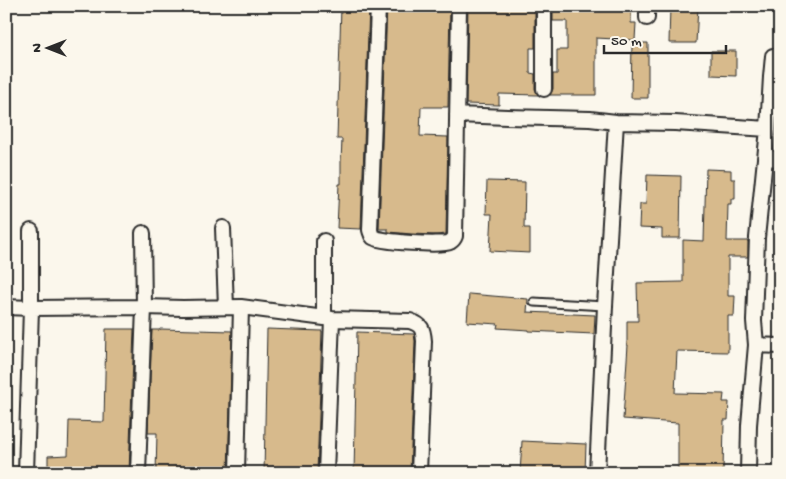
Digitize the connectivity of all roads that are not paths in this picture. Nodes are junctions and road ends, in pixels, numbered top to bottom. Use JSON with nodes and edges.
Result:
{"nodes":[{"id":1,"x":378,"y":6,"type":"edge"},
{"id":2,"x":459,"y":6,"type":"edge"},
{"id":3,"x":544,"y":6,"type":"edge"},
{"id":4,"x":773,"y":56,"type":"dead end"},
{"id":5,"x":544,"y":89,"type":"dead end"},
{"id":6,"x":457,"y":115,"type":"junction"},
{"id":7,"x":616,"y":122,"type":"junction"},
{"id":8,"x":768,"y":129,"type":"junction"},
{"id":9,"x":765,"y":158,"type":"junction"},
{"id":10,"x":780,"y":159,"type":"edge"},
{"id":11,"x":223,"y":228,"type":"dead end"},
{"id":12,"x":31,"y":231,"type":"dead end"},
{"id":13,"x":143,"y":233,"type":"dead end"},
{"id":14,"x":324,"y":241,"type":"dead end"},
{"id":15,"x":534,"y":302,"type":"dead end"},
{"id":16,"x":605,"y":306,"type":"junction"},
{"id":17,"x":144,"y":307,"type":"junction"},
{"id":18,"x":226,"y":307,"type":"junction"},
{"id":19,"x":241,"y":307,"type":"junction"},
{"id":20,"x":6,"y":308,"type":"edge"},
{"id":21,"x":31,"y":308,"type":"junction"},
{"id":22,"x":328,"y":318,"type":"junction"},
{"id":23,"x":756,"y":345,"type":"junction"},
{"id":24,"x":780,"y":346,"type":"edge"},
{"id":25,"x":26,"y":473,"type":"edge"},
{"id":26,"x":138,"y":473,"type":"edge"},
{"id":27,"x":237,"y":473,"type":"edge"},
{"id":28,"x":326,"y":473,"type":"edge"},
{"id":29,"x":418,"y":473,"type":"edge"},
{"id":30,"x":597,"y":473,"type":"edge"},
{"id":31,"x":748,"y":473,"type":"edge"}],
"edges":[{"from":1,"to":6,"type":"street"},
{"from":2,"to":6,"type":"street"},
{"from":3,"to":5,"type":"street"},
{"from":4,"to":8,"type":"street"},
{"from":6,"to":7,"type":"street"},
{"from":7,"to":8,"type":"street"},
{"from":7,"to":16,"type":"street"},
{"from":8,"to":9,"type":"street"},
{"from":9,"to":10,"type":"street"},
{"from":9,"to":23,"type":"street"},
{"from":11,"to":18,"type":"street"},
{"from":12,"to":21,"type":"street"},
{"from":13,"to":17,"type":"street"},
{"from":14,"to":22,"type":"street"},
{"from":15,"to":16,"type":"lane"},
{"from":16,"to":30,"type":"street"},
{"from":17,"to":18,"type":"street"},
{"from":17,"to":21,"type":"street"},
{"from":17,"to":26,"type":"street"},
{"from":18,"to":19,"type":"street"},
{"from":19,"to":22,"type":"street"},
{"from":19,"to":27,"type":"street"},
{"from":20,"to":21,"type":"street"},
{"from":21,"to":25,"type":"street"},
{"from":22,"to":28,"type":"street"},
{"from":22,"to":29,"type":"street"},
{"from":23,"to":24,"type":"street"},
{"from":23,"to":31,"type":"street"}]}
